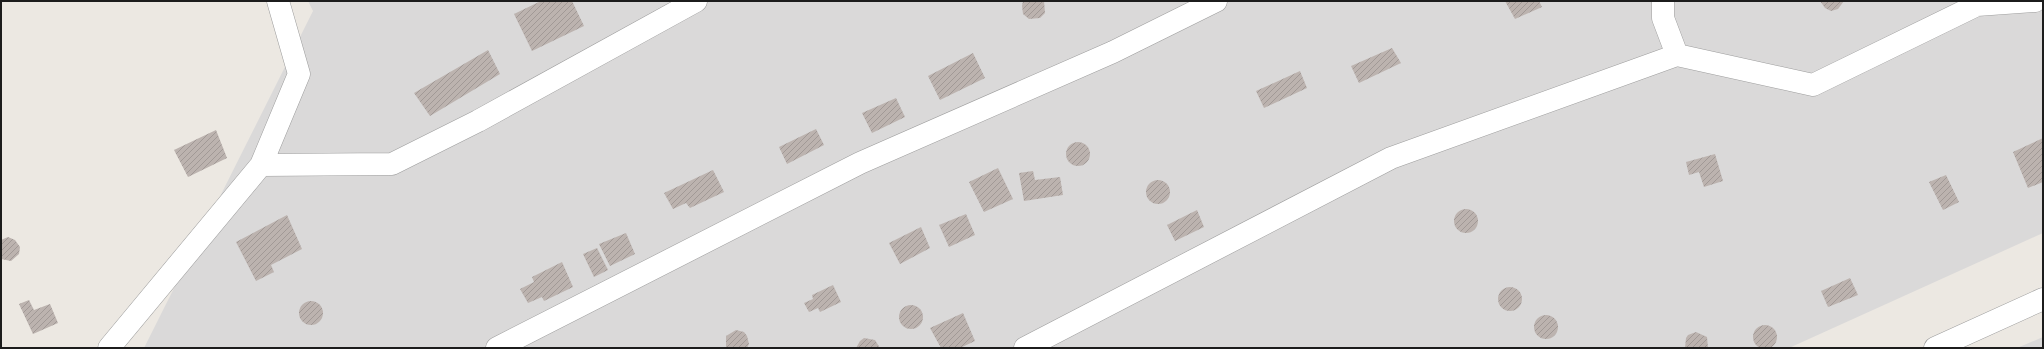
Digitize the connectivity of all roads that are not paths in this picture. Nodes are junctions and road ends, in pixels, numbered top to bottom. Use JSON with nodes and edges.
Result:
{"nodes":[{"id":1,"x":278,"y":1,"type":"edge"},
{"id":2,"x":696,"y":1,"type":"edge"},
{"id":3,"x":1216,"y":1,"type":"edge"},
{"id":4,"x":1663,"y":1,"type":"edge"},
{"id":5,"x":2036,"y":1,"type":"edge"},
{"id":6,"x":1976,"y":3,"type":"edge"},
{"id":7,"x":1677,"y":55,"type":"junction"},
{"id":8,"x":261,"y":165,"type":"junction"},
{"id":9,"x":2043,"y":299,"type":"edge"},
{"id":10,"x":109,"y":348,"type":"edge"},
{"id":11,"x":497,"y":348,"type":"edge"},
{"id":12,"x":1025,"y":348,"type":"edge"},
{"id":13,"x":1935,"y":348,"type":"edge"}],
"edges":[{"from":1,"to":8,"type":"street"},
{"from":2,"to":8,"type":"street"},
{"from":3,"to":11,"type":"street"},
{"from":4,"to":7,"type":"street"},
{"from":5,"to":6,"type":"street"},
{"from":6,"to":7,"type":"street"},
{"from":7,"to":12,"type":"street"},
{"from":8,"to":10,"type":"street"},
{"from":9,"to":13,"type":"street"}]}
